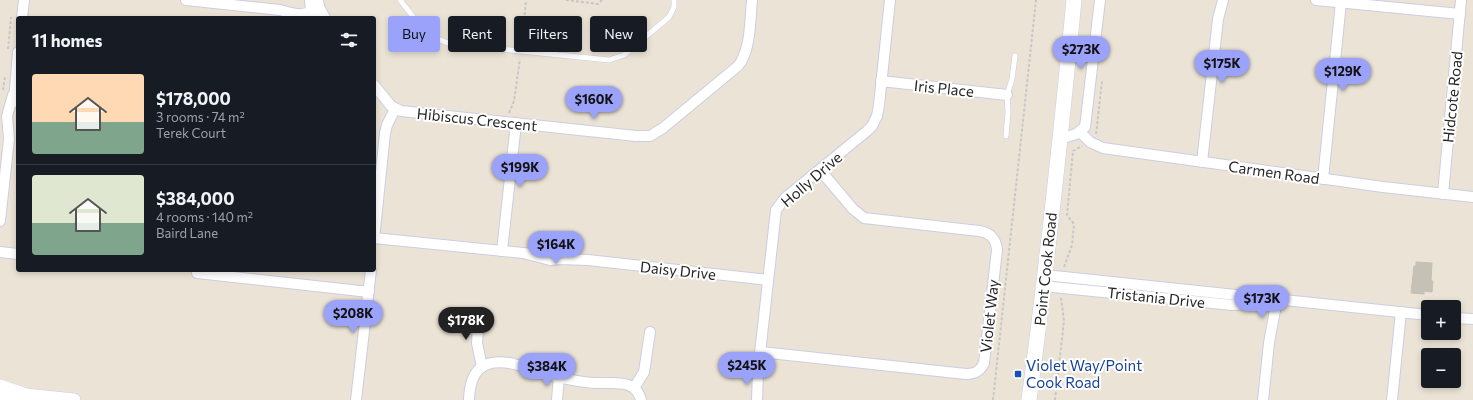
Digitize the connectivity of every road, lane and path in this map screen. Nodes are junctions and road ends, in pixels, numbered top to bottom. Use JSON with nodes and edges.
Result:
{"nodes":[{"id":1,"x":24,"y":0,"type":"edge"},
{"id":2,"x":186,"y":0,"type":"edge"},
{"id":3,"x":400,"y":0,"type":"edge"},
{"id":4,"x":526,"y":0,"type":"edge"},
{"id":5,"x":566,"y":0,"type":"edge"},
{"id":6,"x":602,"y":0,"type":"edge"},
{"id":7,"x":674,"y":0,"type":"edge"},
{"id":8,"x":752,"y":0,"type":"edge"},
{"id":9,"x":890,"y":0,"type":"edge"},
{"id":10,"x":1036,"y":0,"type":"edge"},
{"id":11,"x":1074,"y":0,"type":"edge"},
{"id":12,"x":1100,"y":0,"type":"edge"},
{"id":13,"x":1223,"y":0,"type":"edge"},
{"id":14,"x":1316,"y":0,"type":"edge"},
{"id":15,"x":1461,"y":0,"type":"edge"},
{"id":16,"x":1341,"y":2,"type":"junction"},
{"id":17,"x":314,"y":8,"type":"edge"},
{"id":18,"x":1460,"y":14,"type":"junction"},
{"id":19,"x":22,"y":16,"type":"edge"},
{"id":20,"x":323,"y":16,"type":"edge"},
{"id":21,"x":524,"y":16,"type":"edge"},
{"id":22,"x":514,"y":51,"type":"edge"},
{"id":23,"x":521,"y":52,"type":"joint"},
{"id":24,"x":1015,"y":56,"type":"dead end"},
{"id":25,"x":16,"y":74,"type":"edge"},
{"id":26,"x":1102,"y":77,"type":"dead end"},
{"id":27,"x":881,"y":81,"type":"junction"},
{"id":28,"x":376,"y":87,"type":"edge"},
{"id":29,"x":1007,"y":95,"type":"junction"},
{"id":30,"x":395,"y":109,"type":"junction"},
{"id":31,"x":510,"y":123,"type":"junction"},
{"id":32,"x":1080,"y":132,"type":"junction"},
{"id":33,"x":1006,"y":136,"type":"dead end"},
{"id":34,"x":1060,"y":139,"type":"junction"},
{"id":35,"x":1090,"y":142,"type":"junction"},
{"id":36,"x":378,"y":158,"type":"edge"},
{"id":37,"x":1202,"y":162,"type":"junction"},
{"id":38,"x":820,"y":170,"type":"junction"},
{"id":39,"x":1323,"y":179,"type":"junction"},
{"id":40,"x":1442,"y":194,"type":"junction"},
{"id":41,"x":1473,"y":197,"type":"edge"},
{"id":42,"x":376,"y":198,"type":"edge"},
{"id":43,"x":0,"y":221,"type":"edge"},
{"id":44,"x":376,"y":238,"type":"edge"},
{"id":45,"x":502,"y":251,"type":"junction"},
{"id":46,"x":0,"y":252,"type":"edge"},
{"id":47,"x":16,"y":254,"type":"edge"},
{"id":48,"x":371,"y":272,"type":"edge"},
{"id":49,"x":197,"y":273,"type":"dead end"},
{"id":50,"x":1063,"y":277,"type":"junction"},
{"id":51,"x":768,"y":280,"type":"junction"},
{"id":52,"x":1044,"y":280,"type":"junction"},
{"id":53,"x":1062,"y":288,"type":"junction"},
{"id":54,"x":368,"y":292,"type":"junction"},
{"id":55,"x":1273,"y":299,"type":"junction"},
{"id":56,"x":1401,"y":312,"type":"junction"},
{"id":57,"x":479,"y":313,"type":"dead end"},
{"id":58,"x":1421,"y":314,"type":"edge"},
{"id":59,"x":1461,"y":318,"type":"edge"},
{"id":60,"x":1473,"y":319,"type":"edge"},
{"id":61,"x":650,"y":332,"type":"dead end"},
{"id":62,"x":761,"y":352,"type":"junction"},
{"id":63,"x":482,"y":367,"type":"junction"},
{"id":64,"x":758,"y":371,"type":"junction"},
{"id":65,"x":560,"y":377,"type":"junction"},
{"id":66,"x":0,"y":386,"type":"edge"},
{"id":67,"x":634,"y":388,"type":"junction"},
{"id":68,"x":26,"y":395,"type":"junction"},
{"id":69,"x":0,"y":398,"type":"edge"},
{"id":70,"x":74,"y":400,"type":"edge"},
{"id":71,"x":356,"y":400,"type":"edge"},
{"id":72,"x":469,"y":400,"type":"edge"},
{"id":73,"x":557,"y":400,"type":"edge"},
{"id":74,"x":641,"y":400,"type":"edge"},
{"id":75,"x":752,"y":400,"type":"edge"},
{"id":76,"x":757,"y":400,"type":"edge"},
{"id":77,"x":993,"y":400,"type":"edge"},
{"id":78,"x":1029,"y":400,"type":"edge"},
{"id":79,"x":1056,"y":400,"type":"edge"},
{"id":80,"x":1263,"y":400,"type":"edge"},
{"id":81,"x":1392,"y":400,"type":"edge"}],
"edges":[{"from":1,"to":19,"type":"street"},
{"from":2,"to":17,"type":"street"},
{"from":3,"to":22,"type":"lane"},
{"from":4,"to":21,"type":"path"},
{"from":5,"to":6,"type":"path"},
{"from":7,"to":23,"type":"lane"},
{"from":8,"to":31,"type":"street","name":"Hibiscus Crescent"},
{"from":9,"to":27,"type":"street","name":"Holly Drive"},
{"from":10,"to":77,"type":"path"},
{"from":11,"to":34,"type":"main road","name":"Point Cook Road"},
{"from":12,"to":32,"type":"street"},
{"from":13,"to":37,"type":"street"},
{"from":14,"to":16,"type":"street"},
{"from":15,"to":18,"type":"street","name":"Hidcote Road"},
{"from":16,"to":18,"type":"street"},
{"from":16,"to":39,"type":"street"},
{"from":17,"to":20,"type":"street"},
{"from":18,"to":40,"type":"street","name":"Hidcote Road"},
{"from":23,"to":31,"type":"path"},
{"from":24,"to":29,"type":"lane"},
{"from":25,"to":43,"type":"street"},
{"from":26,"to":35,"type":"path"},
{"from":27,"to":29,"type":"street","name":"Iris Place"},
{"from":27,"to":38,"type":"street","name":"Holly Drive"},
{"from":28,"to":30,"type":"street","name":"Hibiscus Crescent"},
{"from":29,"to":33,"type":"lane"},
{"from":30,"to":31,"type":"street","name":"Hibiscus Crescent"},
{"from":30,"to":36,"type":"street"},
{"from":31,"to":45,"type":"street"},
{"from":32,"to":34,"type":"street"},
{"from":32,"to":35,"type":"street","name":"Carmen Road"},
{"from":34,"to":52,"type":"main road","name":"Point Cook Road"},
{"from":35,"to":37,"type":"street","name":"Carmen Road"},
{"from":35,"to":50,"type":"path"},
{"from":36,"to":42,"type":"street"},
{"from":37,"to":39,"type":"street","name":"Carmen Road"},
{"from":38,"to":51,"type":"street","name":"Holly Drive"},
{"from":38,"to":62,"type":"street","name":"Violet Way"},
{"from":39,"to":40,"type":"street","name":"Carmen Road"},
{"from":40,"to":41,"type":"street","name":"Carmen Road"},
{"from":44,"to":45,"type":"street","name":"Daisy Drive"},
{"from":45,"to":51,"type":"street","name":"Daisy Drive"},
{"from":46,"to":47,"type":"street"},
{"from":48,"to":54,"type":"street"},
{"from":49,"to":54,"type":"street"},
{"from":50,"to":52,"type":"street","name":"Tristania Drive"},
{"from":50,"to":55,"type":"street","name":"Tristania Drive"},
{"from":51,"to":62,"type":"street","name":"Holly Drive"},
{"from":52,"to":53,"type":"street","name":"Tristania Drive"},
{"from":52,"to":78,"type":"main road","name":"Point Cook Road"},
{"from":53,"to":55,"type":"street","name":"Tristania Drive"},
{"from":53,"to":79,"type":"path"},
{"from":54,"to":71,"type":"street"},
{"from":55,"to":56,"type":"street","name":"Tristania Drive"},
{"from":55,"to":80,"type":"street"},
{"from":56,"to":58,"type":"street","name":"Tristania Drive"},
{"from":56,"to":81,"type":"street"},
{"from":57,"to":63,"type":"street"},
{"from":59,"to":60,"type":"street"},
{"from":61,"to":67,"type":"street"},
{"from":62,"to":64,"type":"street","name":"Holly Drive"},
{"from":63,"to":65,"type":"street"},
{"from":63,"to":72,"type":"street"},
{"from":64,"to":75,"type":"street","name":"Holly Drive"},
{"from":64,"to":76,"type":"street","name":"Holly Drive"},
{"from":65,"to":67,"type":"street"},
{"from":65,"to":73,"type":"street"},
{"from":66,"to":68,"type":"street"},
{"from":67,"to":74,"type":"street"},
{"from":68,"to":69,"type":"street"},
{"from":68,"to":70,"type":"street"}]}
